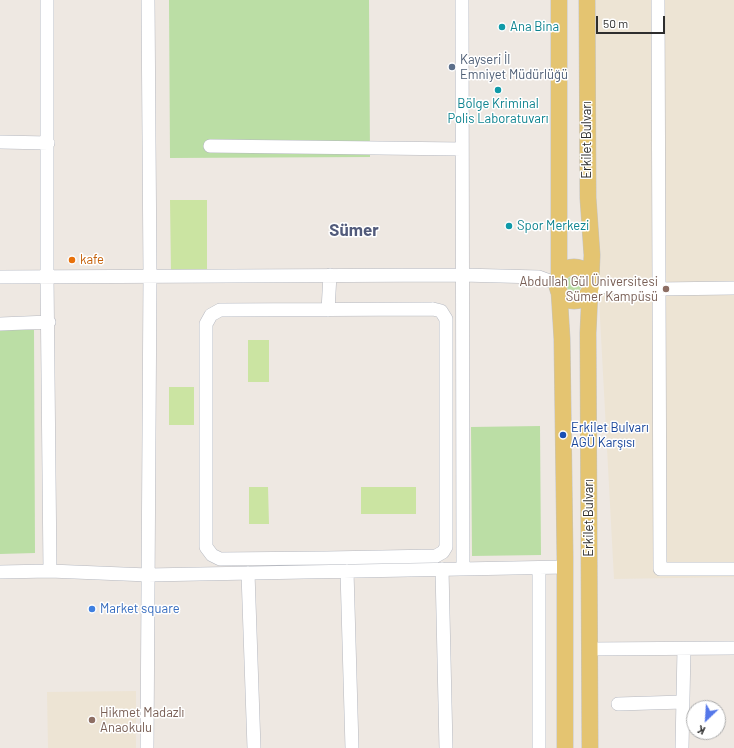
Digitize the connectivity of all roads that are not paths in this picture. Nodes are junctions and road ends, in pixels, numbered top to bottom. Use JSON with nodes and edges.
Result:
{"nodes":[{"id":1,"x":48,"y":0,"type":"edge"},
{"id":2,"x":148,"y":0,"type":"edge"},
{"id":3,"x":462,"y":0,"type":"edge"},
{"id":4,"x":559,"y":0,"type":"edge"},
{"id":5,"x":587,"y":0,"type":"edge"},
{"id":6,"x":658,"y":0,"type":"edge"},
{"id":7,"x":0,"y":142,"type":"edge"},
{"id":8,"x":48,"y":143,"type":"junction"},
{"id":9,"x":210,"y":146,"type":"dead end"},
{"id":10,"x":462,"y":149,"type":"junction"},
{"id":11,"x":330,"y":275,"type":"junction"},
{"id":12,"x":0,"y":276,"type":"edge"},
{"id":13,"x":48,"y":276,"type":"junction"},
{"id":14,"x":150,"y":276,"type":"junction"},
{"id":15,"x":462,"y":276,"type":"junction"},
{"id":16,"x":558,"y":284,"type":"junction"},
{"id":17,"x":591,"y":285,"type":"junction"},
{"id":18,"x":734,"y":288,"type":"edge"},
{"id":19,"x":658,"y":289,"type":"junction"},
{"id":20,"x":328,"y":310,"type":"junction"},
{"id":21,"x":49,"y":322,"type":"junction"},
{"id":22,"x":0,"y":324,"type":"edge"},
{"id":23,"x":565,"y":567,"type":"junction"},
{"id":24,"x":538,"y":568,"type":"junction"},
{"id":25,"x":442,"y":569,"type":"junction"},
{"id":26,"x":463,"y":569,"type":"junction"},
{"id":27,"x":734,"y":569,"type":"edge"},
{"id":28,"x":50,"y":571,"type":"junction"},
{"id":29,"x":347,"y":571,"type":"junction"},
{"id":30,"x":0,"y":572,"type":"edge"},
{"id":31,"x":248,"y":573,"type":"junction"},
{"id":32,"x":148,"y":575,"type":"junction"},
{"id":33,"x":734,"y":648,"type":"edge"},
{"id":34,"x":684,"y":649,"type":"junction"},
{"id":35,"x":589,"y":650,"type":"junction"},
{"id":36,"x":683,"y":702,"type":"junction"},
{"id":37,"x":618,"y":704,"type":"dead end"},
{"id":38,"x":147,"y":748,"type":"edge"},
{"id":39,"x":254,"y":748,"type":"edge"},
{"id":40,"x":352,"y":748,"type":"edge"},
{"id":41,"x":446,"y":748,"type":"edge"},
{"id":42,"x":539,"y":748,"type":"edge"},
{"id":43,"x":565,"y":748,"type":"edge"},
{"id":44,"x":590,"y":748,"type":"edge"},
{"id":45,"x":682,"y":748,"type":"edge"}],
"edges":[{"from":1,"to":8,"type":"street"},
{"from":2,"to":14,"type":"street"},
{"from":3,"to":10,"type":"street"},
{"from":4,"to":16,"type":"main road","name":"Erkilet Bulvarı"},
{"from":5,"to":17,"type":"main road","name":"Erkilet Bulvarı"},
{"from":6,"to":19,"type":"street"},
{"from":7,"to":8,"type":"street"},
{"from":8,"to":13,"type":"street"},
{"from":9,"to":10,"type":"street"},
{"from":10,"to":15,"type":"street"},
{"from":11,"to":14,"type":"street"},
{"from":11,"to":15,"type":"street"},
{"from":11,"to":20,"type":"street"},
{"from":12,"to":13,"type":"street"},
{"from":13,"to":14,"type":"street"},
{"from":13,"to":21,"type":"street"},
{"from":14,"to":32,"type":"street"},
{"from":15,"to":16,"type":"street"},
{"from":15,"to":26,"type":"street"},
{"from":16,"to":17,"type":"main road"},
{"from":16,"to":17,"type":"main road"},
{"from":16,"to":23,"type":"main road","name":"Erkilet Bulvarı"},
{"from":17,"to":19,"type":"street"},
{"from":17,"to":35,"type":"main road","name":"Erkilet Bulvarı"},
{"from":18,"to":19,"type":"street"},
{"from":19,"to":27,"type":"street"},
{"from":20,"to":20,"type":"street"},
{"from":21,"to":22,"type":"street"},
{"from":21,"to":28,"type":"street"},
{"from":23,"to":24,"type":"street"},
{"from":23,"to":43,"type":"main road","name":"Erkilet Bulvarı"},
{"from":24,"to":26,"type":"street"},
{"from":24,"to":42,"type":"street"},
{"from":25,"to":26,"type":"street"},
{"from":25,"to":29,"type":"street"},
{"from":25,"to":41,"type":"street"},
{"from":28,"to":30,"type":"street"},
{"from":28,"to":32,"type":"street"},
{"from":29,"to":31,"type":"street"},
{"from":29,"to":40,"type":"street"},
{"from":31,"to":32,"type":"street"},
{"from":31,"to":39,"type":"street"},
{"from":32,"to":38,"type":"street"},
{"from":33,"to":34,"type":"street"},
{"from":34,"to":35,"type":"street"},
{"from":34,"to":36,"type":"street"},
{"from":35,"to":44,"type":"main road","name":"Erkilet Bulvarı"},
{"from":36,"to":37,"type":"street"},
{"from":36,"to":45,"type":"street"}]}
